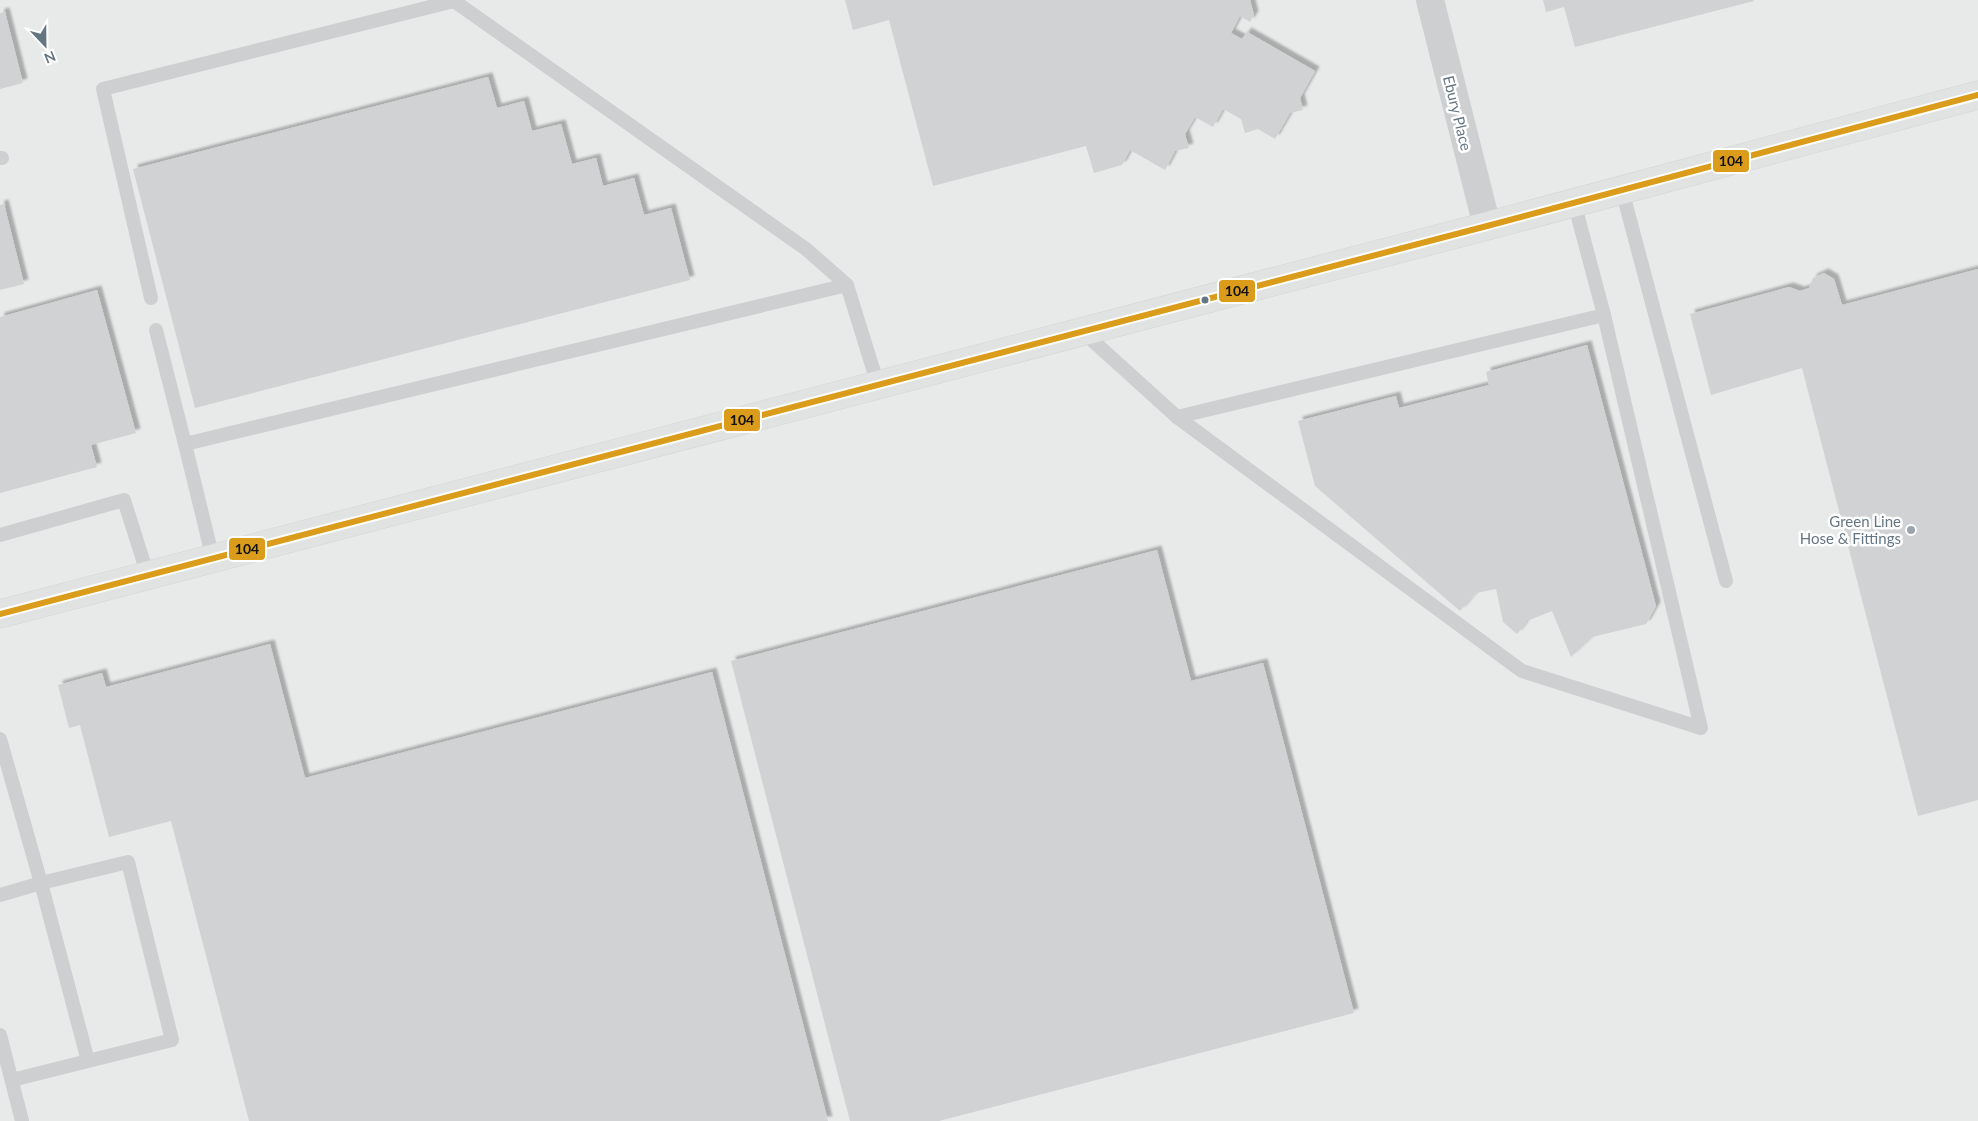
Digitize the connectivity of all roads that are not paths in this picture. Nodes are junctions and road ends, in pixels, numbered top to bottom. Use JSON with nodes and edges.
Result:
{"nodes":[{"id":1,"x":1430,"y":0,"type":"edge"},
{"id":2,"x":1978,"y":95,"type":"edge"},
{"id":3,"x":1622,"y":190,"type":"junction"},
{"id":4,"x":1574,"y":202,"type":"junction"},
{"id":5,"x":1487,"y":226,"type":"junction"},
{"id":6,"x":847,"y":285,"type":"junction"},
{"id":7,"x":151,"y":298,"type":"dead end"},
{"id":8,"x":1604,"y":315,"type":"junction"},
{"id":9,"x":156,"y":330,"type":"dead end"},
{"id":10,"x":1082,"y":332,"type":"junction"},
{"id":11,"x":878,"y":385,"type":"junction"},
{"id":12,"x":1177,"y":417,"type":"junction"},
{"id":13,"x":185,"y":444,"type":"junction"},
{"id":14,"x":0,"y":535,"type":"edge"},
{"id":15,"x":213,"y":559,"type":"junction"},
{"id":16,"x":148,"y":576,"type":"junction"},
{"id":17,"x":1726,"y":581,"type":"dead end"},
{"id":18,"x":0,"y":614,"type":"edge"},
{"id":19,"x":0,"y":739,"type":"edge"},
{"id":20,"x":41,"y":883,"type":"junction"},
{"id":21,"x":0,"y":895,"type":"edge"},
{"id":22,"x":0,"y":1035,"type":"edge"},
{"id":23,"x":88,"y":1061,"type":"junction"},
{"id":24,"x":12,"y":1080,"type":"junction"},
{"id":25,"x":22,"y":1121,"type":"edge"}],
"edges":[{"from":1,"to":5,"type":"street","name":"Ebury Place"},
{"from":2,"to":3,"type":"street"},
{"from":3,"to":4,"type":"street"},
{"from":3,"to":17,"type":"lane"},
{"from":4,"to":5,"type":"street"},
{"from":4,"to":8,"type":"lane"},
{"from":5,"to":10,"type":"street"},
{"from":6,"to":7,"type":"lane"},
{"from":6,"to":11,"type":"lane"},
{"from":6,"to":13,"type":"lane"},
{"from":8,"to":12,"type":"lane"},
{"from":8,"to":12,"type":"lane"},
{"from":9,"to":13,"type":"lane"},
{"from":10,"to":11,"type":"street"},
{"from":10,"to":12,"type":"lane"},
{"from":11,"to":15,"type":"street"},
{"from":13,"to":15,"type":"lane"},
{"from":14,"to":16,"type":"lane"},
{"from":15,"to":16,"type":"street"},
{"from":16,"to":18,"type":"street"},
{"from":19,"to":20,"type":"lane"},
{"from":20,"to":21,"type":"lane"},
{"from":20,"to":23,"type":"lane"},
{"from":20,"to":23,"type":"lane"},
{"from":22,"to":24,"type":"lane"},
{"from":23,"to":24,"type":"lane"},
{"from":24,"to":25,"type":"lane"}]}
